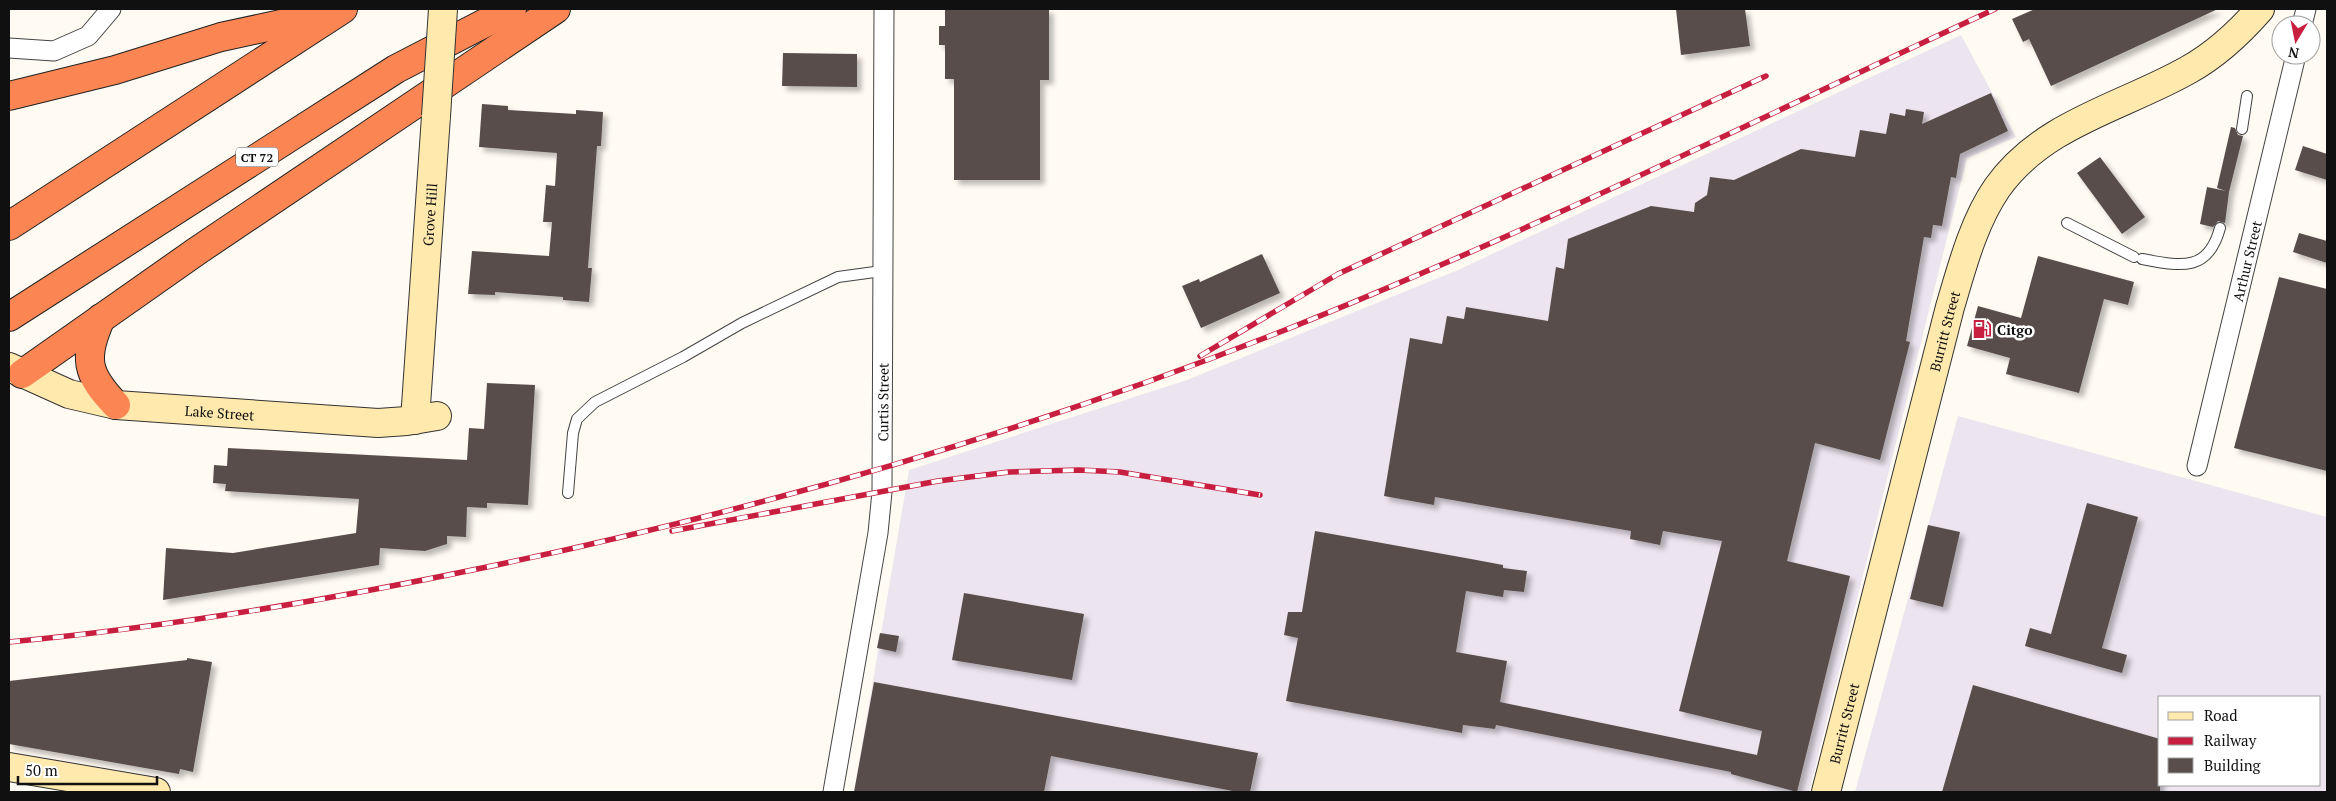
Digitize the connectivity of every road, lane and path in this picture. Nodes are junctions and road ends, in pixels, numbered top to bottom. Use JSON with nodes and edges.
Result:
{"nodes":[{"id":1,"x":110,"y":9,"type":"edge"},
{"id":2,"x":443,"y":9,"type":"edge"},
{"id":3,"x":512,"y":9,"type":"edge"},
{"id":4,"x":556,"y":9,"type":"edge"},
{"id":5,"x":884,"y":9,"type":"edge"},
{"id":6,"x":2260,"y":9,"type":"edge"},
{"id":7,"x":340,"y":10,"type":"edge"},
{"id":8,"x":9,"y":48,"type":"edge"},
{"id":9,"x":2294,"y":65,"type":"edge"},
{"id":10,"x":9,"y":96,"type":"edge"},
{"id":11,"x":2247,"y":96,"type":"dead end"},
{"id":12,"x":2242,"y":129,"type":"dead end"},
{"id":13,"x":2067,"y":223,"type":"dead end"},
{"id":14,"x":9,"y":226,"type":"edge"},
{"id":15,"x":2220,"y":228,"type":"dead end"},
{"id":16,"x":882,"y":272,"type":"junction"},
{"id":17,"x":9,"y":317,"type":"edge"},
{"id":18,"x":101,"y":318,"type":"junction"},
{"id":19,"x":15,"y":370,"type":"edge"},
{"id":20,"x":116,"y":405,"type":"junction"},
{"id":21,"x":426,"y":418,"type":"joint"},
{"id":22,"x":2197,"y":466,"type":"dead end"},
{"id":23,"x":568,"y":493,"type":"dead end"},
{"id":24,"x":9,"y":767,"type":"edge"},
{"id":25,"x":156,"y":792,"type":"edge"},
{"id":26,"x":833,"y":792,"type":"edge"},
{"id":27,"x":1826,"y":792,"type":"edge"}],
"edges":[{"from":1,"to":8,"type":"street"},
{"from":2,"to":21,"type":"street","name":"Grove Hill","bridge":true},
{"from":3,"to":17,"type":"highway","number":"CT 72"},
{"from":4,"to":18,"type":"highway"},
{"from":5,"to":16,"type":"street","name":"Curtis Street"},
{"from":6,"to":27,"type":"street","name":"Burritt Street"},
{"from":7,"to":10,"type":"highway"},
{"from":7,"to":14,"type":"highway"},
{"from":9,"to":22,"type":"street","name":"Arthur Street"},
{"from":11,"to":12,"type":"lane"},
{"from":13,"to":15,"type":"lane"},
{"from":16,"to":23,"type":"lane"},
{"from":16,"to":26,"type":"street","name":"Curtis Street"},
{"from":18,"to":19,"type":"highway"},
{"from":18,"to":20,"type":"highway"},
{"from":19,"to":20,"type":"street","name":"Lake Street"},
{"from":20,"to":21,"type":"street","name":"Lake Street"},
{"from":24,"to":25,"type":"street"}]}
